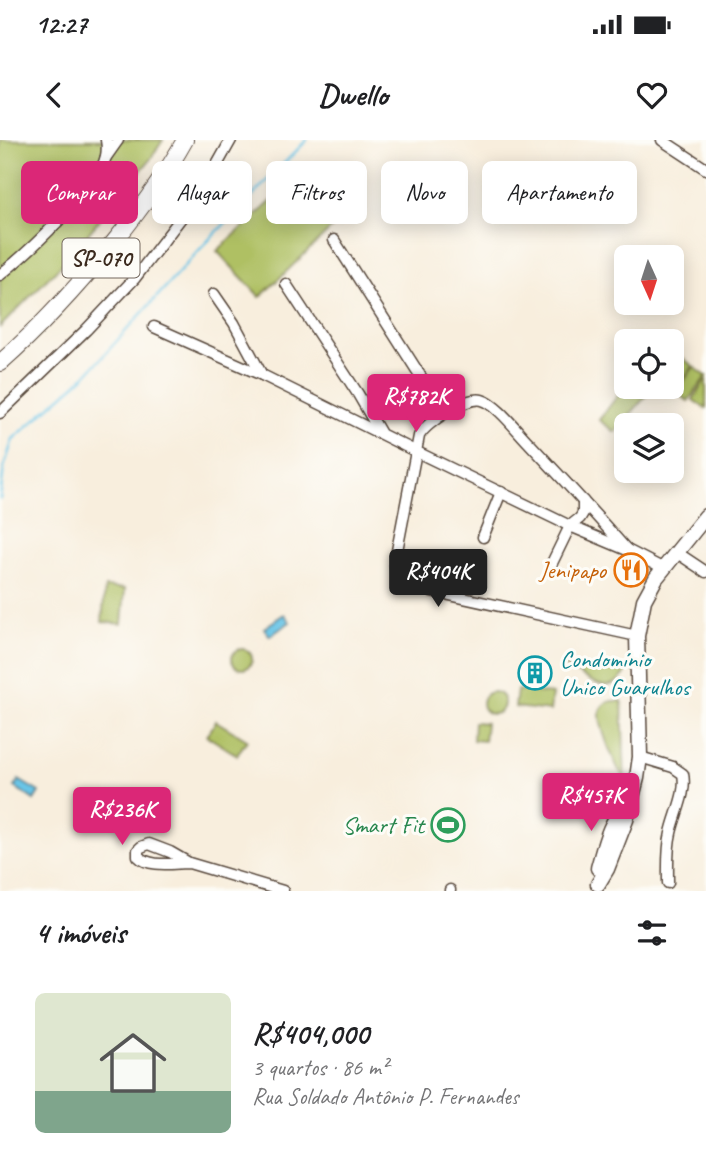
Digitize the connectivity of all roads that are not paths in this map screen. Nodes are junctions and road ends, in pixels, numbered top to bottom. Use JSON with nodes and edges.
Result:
{"nodes":[{"id":1,"x":106,"y":140,"type":"edge"},
{"id":2,"x":118,"y":140,"type":"edge"},
{"id":3,"x":185,"y":140,"type":"edge"},
{"id":4,"x":231,"y":140,"type":"edge"},
{"id":5,"x":662,"y":140,"type":"edge"},
{"id":6,"x":106,"y":157,"type":"junction"},
{"id":7,"x":706,"y":169,"type":"edge"},
{"id":8,"x":334,"y":240,"type":"dead end"},
{"id":9,"x":0,"y":275,"type":"edge"},
{"id":10,"x":286,"y":285,"type":"dead end"},
{"id":11,"x":214,"y":294,"type":"dead end"},
{"id":12,"x":154,"y":327,"type":"dead end"},
{"id":13,"x":0,"y":363,"type":"edge"},
{"id":14,"x":262,"y":375,"type":"junction"},
{"id":15,"x":0,"y":413,"type":"edge"},
{"id":16,"x":444,"y":413,"type":"junction"},
{"id":17,"x":380,"y":432,"type":"junction"},
{"id":18,"x":417,"y":452,"type":"junction"},
{"id":19,"x":502,"y":492,"type":"junction"},
{"id":20,"x":583,"y":501,"type":"junction"},
{"id":21,"x":706,"y":516,"type":"edge"},
{"id":22,"x":570,"y":526,"type":"junction"},
{"id":23,"x":483,"y":537,"type":"dead end"},
{"id":24,"x":627,"y":550,"type":"junction"},
{"id":25,"x":677,"y":552,"type":"junction"},
{"id":26,"x":552,"y":564,"type":"dead end"},
{"id":27,"x":664,"y":569,"type":"junction"},
{"id":28,"x":706,"y":572,"type":"edge"},
{"id":29,"x":636,"y":636,"type":"junction"},
{"id":30,"x":640,"y":757,"type":"junction"},
{"id":31,"x":189,"y":863,"type":"dead end"},
{"id":32,"x":668,"y":883,"type":"dead end"},
{"id":33,"x":597,"y":887,"type":"edge"},
{"id":34,"x":283,"y":891,"type":"edge"}],
"edges":[{"from":1,"to":6,"type":"street"},
{"from":2,"to":6,"type":"street"},
{"from":3,"to":13,"type":"highway","number":"SP-070"},
{"from":4,"to":15,"type":"street"},
{"from":5,"to":7,"type":"street"},
{"from":6,"to":9,"type":"street"},
{"from":8,"to":16,"type":"street"},
{"from":10,"to":17,"type":"street"},
{"from":11,"to":14,"type":"street"},
{"from":12,"to":14,"type":"street"},
{"from":14,"to":17,"type":"street"},
{"from":16,"to":18,"type":"street"},
{"from":16,"to":20,"type":"street"},
{"from":17,"to":18,"type":"street"},
{"from":18,"to":19,"type":"street"},
{"from":18,"to":29,"type":"street"},
{"from":19,"to":22,"type":"street"},
{"from":19,"to":23,"type":"street"},
{"from":20,"to":22,"type":"street"},
{"from":20,"to":24,"type":"street"},
{"from":21,"to":25,"type":"main road"},
{"from":22,"to":24,"type":"street"},
{"from":22,"to":26,"type":"street"},
{"from":24,"to":27,"type":"street"},
{"from":25,"to":27,"type":"main road"},
{"from":25,"to":28,"type":"street"},
{"from":27,"to":29,"type":"main road"},
{"from":29,"to":30,"type":"main road"},
{"from":30,"to":32,"type":"street"},
{"from":30,"to":33,"type":"main road"},
{"from":31,"to":34,"type":"street"}]}
